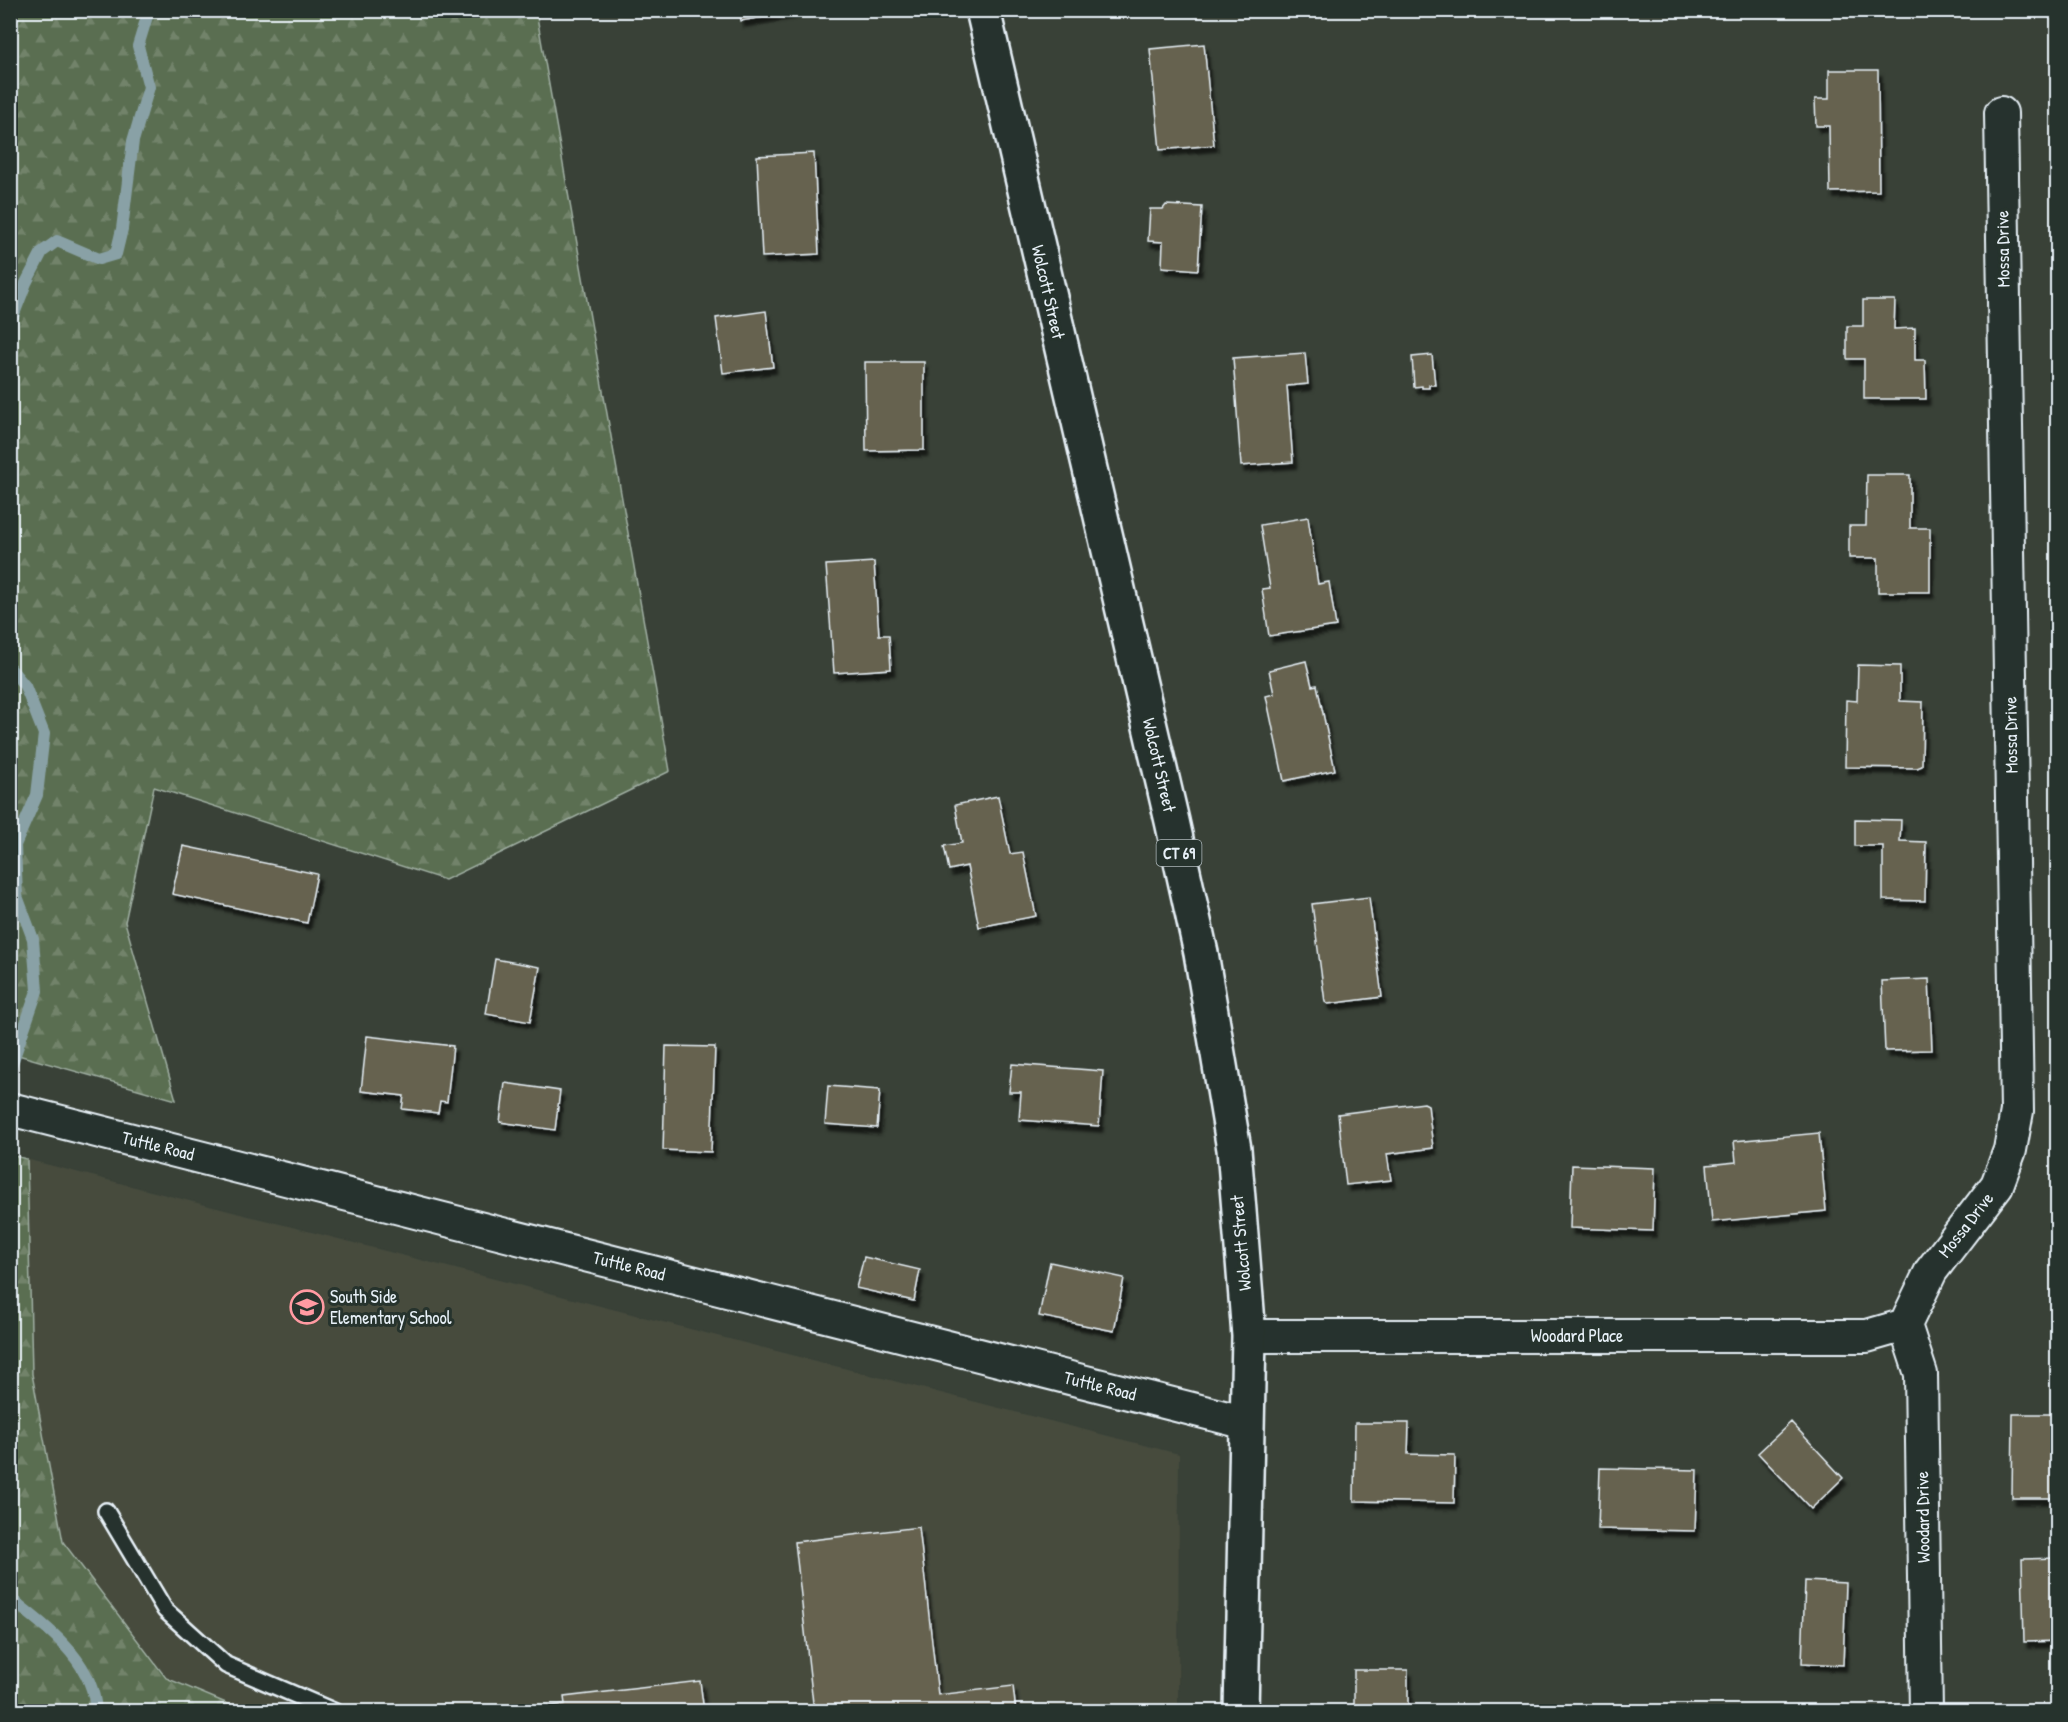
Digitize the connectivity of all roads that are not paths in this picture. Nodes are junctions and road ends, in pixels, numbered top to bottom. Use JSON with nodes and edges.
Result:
{"nodes":[{"id":1,"x":983,"y":10,"type":"edge"},
{"id":2,"x":2001,"y":113,"type":"dead end"},
{"id":3,"x":10,"y":1109,"type":"edge"},
{"id":4,"x":1905,"y":1325,"type":"junction"},
{"id":5,"x":1249,"y":1336,"type":"junction"},
{"id":6,"x":1247,"y":1423,"type":"junction"},
{"id":7,"x":106,"y":1511,"type":"dead end"},
{"id":8,"x":334,"y":1712,"type":"edge"},
{"id":9,"x":1242,"y":1712,"type":"edge"},
{"id":10,"x":1926,"y":1712,"type":"edge"}],
"edges":[{"from":1,"to":5,"type":"main road","name":"Wolcott Street","number":"CT 69"},
{"from":2,"to":4,"type":"street","name":"Mossa Drive"},
{"from":3,"to":6,"type":"street","name":"Tuttle Road"},
{"from":4,"to":5,"type":"street","name":"Woodard Place"},
{"from":4,"to":10,"type":"street","name":"Woodard Drive"},
{"from":5,"to":6,"type":"main road","name":"Wolcott Street","number":"CT 69"},
{"from":6,"to":9,"type":"main road","name":"Wolcott Street","number":"CT 69"},
{"from":7,"to":8,"type":"lane"}]}
